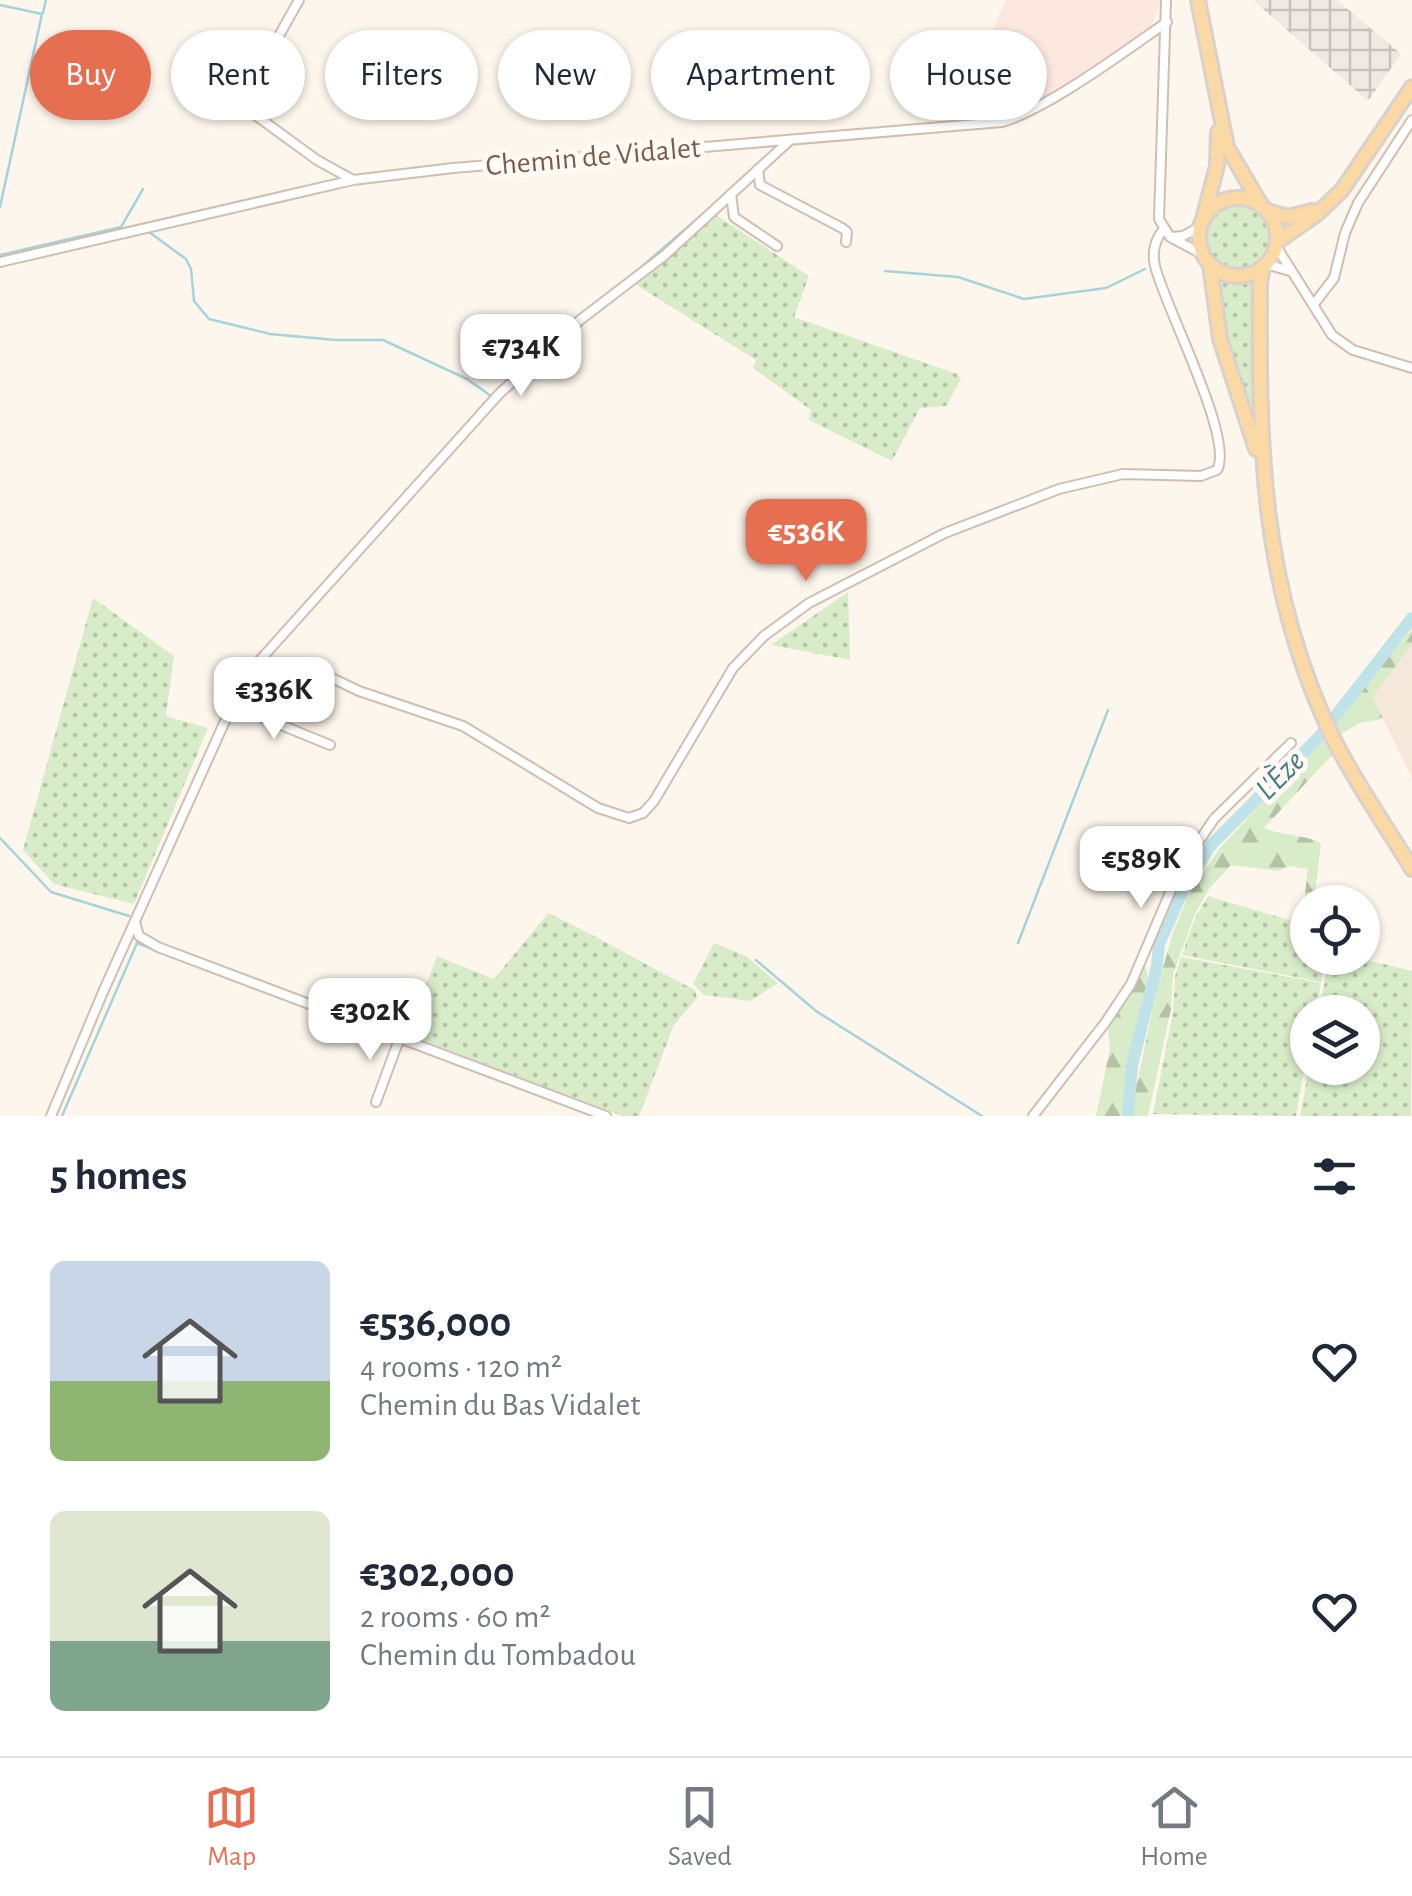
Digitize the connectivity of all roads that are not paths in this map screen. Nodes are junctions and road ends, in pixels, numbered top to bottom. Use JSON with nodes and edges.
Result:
{"nodes":[{"id":1,"x":299,"y":0,"type":"edge"},
{"id":2,"x":1166,"y":0,"type":"edge"},
{"id":3,"x":1198,"y":0,"type":"edge"},
{"id":4,"x":1167,"y":22,"type":"junction"},
{"id":5,"x":1412,"y":88,"type":"edge"},
{"id":6,"x":1217,"y":110,"type":"junction"},
{"id":7,"x":1412,"y":120,"type":"edge"},
{"id":8,"x":789,"y":141,"type":"junction"},
{"id":9,"x":758,"y":169,"type":"junction"},
{"id":10,"x":353,"y":180,"type":"junction"},
{"id":11,"x":731,"y":194,"type":"junction"},
{"id":12,"x":1324,"y":207,"type":"junction"},
{"id":13,"x":1264,"y":208,"type":"junction"},
{"id":14,"x":1202,"y":222,"type":"junction"},
{"id":15,"x":1167,"y":234,"type":"junction"},
{"id":16,"x":846,"y":242,"type":"dead end"},
{"id":17,"x":1277,"y":244,"type":"junction"},
{"id":18,"x":776,"y":246,"type":"dead end"},
{"id":19,"x":1206,"y":259,"type":"junction"},
{"id":20,"x":0,"y":262,"type":"edge"},
{"id":21,"x":1264,"y":266,"type":"junction"},
{"id":22,"x":1295,"y":274,"type":"junction"},
{"id":23,"x":1314,"y":304,"type":"junction"},
{"id":24,"x":1412,"y":368,"type":"edge"},
{"id":25,"x":1261,"y":466,"type":"junction"},
{"id":26,"x":260,"y":661,"type":"junction"},
{"id":27,"x":232,"y":705,"type":"junction"},
{"id":28,"x":1292,"y":743,"type":"dead end"},
{"id":29,"x":330,"y":745,"type":"dead end"},
{"id":30,"x":1412,"y":869,"type":"edge"},
{"id":31,"x":134,"y":922,"type":"junction"},
{"id":32,"x":400,"y":1037,"type":"junction"},
{"id":33,"x":376,"y":1102,"type":"dead end"},
{"id":34,"x":50,"y":1116,"type":"edge"},
{"id":35,"x":606,"y":1116,"type":"edge"},
{"id":36,"x":1033,"y":1116,"type":"edge"}],
"edges":[{"from":1,"to":10,"type":"street"},
{"from":2,"to":4,"type":"street"},
{"from":3,"to":6,"type":"main road"},
{"from":4,"to":8,"type":"street","name":"Chemin de Vidalet"},
{"from":4,"to":15,"type":"street"},
{"from":5,"to":12,"type":"main road"},
{"from":6,"to":13,"type":"main road"},
{"from":6,"to":14,"type":"main road"},
{"from":7,"to":23,"type":"street"},
{"from":8,"to":9,"type":"street"},
{"from":8,"to":10,"type":"street","name":"Chemin de Vidalet"},
{"from":9,"to":11,"type":"street"},
{"from":9,"to":16,"type":"street"},
{"from":10,"to":20,"type":"street","name":"Chemin de Vidalet"},
{"from":11,"to":18,"type":"street"},
{"from":11,"to":26,"type":"street"},
{"from":12,"to":13,"type":"main road"},
{"from":12,"to":17,"type":"main road"},
{"from":13,"to":14,"type":"main road"},
{"from":13,"to":17,"type":"main road"},
{"from":14,"to":15,"type":"street"},
{"from":14,"to":19,"type":"main road"},
{"from":15,"to":19,"type":"street"},
{"from":15,"to":26,"type":"street"},
{"from":17,"to":21,"type":"main road"},
{"from":17,"to":22,"type":"street"},
{"from":19,"to":21,"type":"main road"},
{"from":19,"to":25,"type":"main road"},
{"from":21,"to":22,"type":"street"},
{"from":21,"to":25,"type":"main road"},
{"from":22,"to":23,"type":"street"},
{"from":23,"to":24,"type":"street"},
{"from":25,"to":30,"type":"main road"},
{"from":26,"to":27,"type":"street"},
{"from":27,"to":29,"type":"street"},
{"from":27,"to":31,"type":"street"},
{"from":28,"to":36,"type":"street"},
{"from":31,"to":32,"type":"street"},
{"from":31,"to":34,"type":"street"},
{"from":32,"to":33,"type":"street"},
{"from":32,"to":35,"type":"street"}]}
